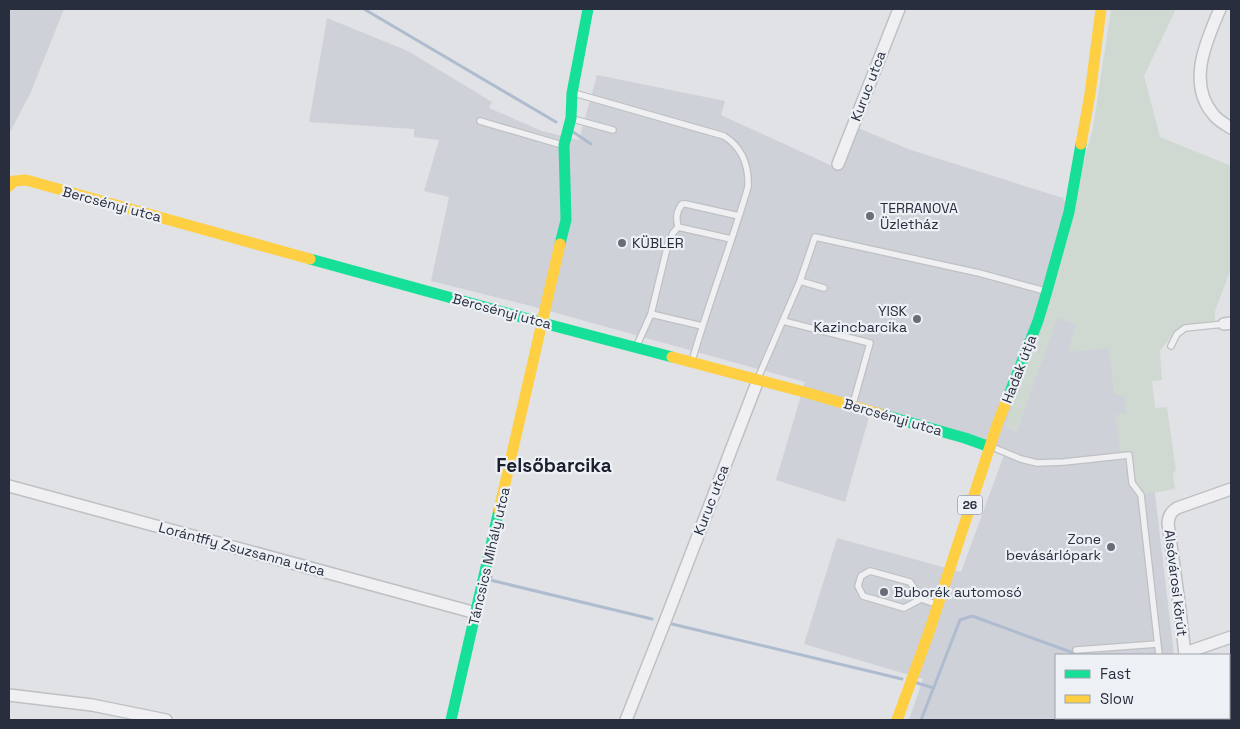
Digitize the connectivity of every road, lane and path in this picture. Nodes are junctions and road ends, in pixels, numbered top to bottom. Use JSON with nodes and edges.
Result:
{"nodes":[{"id":1,"x":588,"y":9,"type":"edge"},
{"id":2,"x":899,"y":9,"type":"edge"},
{"id":3,"x":1101,"y":9,"type":"edge"},
{"id":4,"x":1220,"y":9,"type":"edge"},
{"id":5,"x":572,"y":93,"type":"junction"},
{"id":6,"x":571,"y":118,"type":"junction"},
{"id":7,"x":480,"y":121,"type":"dead end"},
{"id":8,"x":1231,"y":128,"type":"edge"},
{"id":9,"x":613,"y":130,"type":"dead end"},
{"id":10,"x":564,"y":145,"type":"junction"},
{"id":11,"x":838,"y":164,"type":"dead end"},
{"id":12,"x":11,"y":184,"type":"edge"},
{"id":13,"x":740,"y":216,"type":"junction"},
{"id":14,"x":678,"y":227,"type":"junction"},
{"id":15,"x":731,"y":239,"type":"junction"},
{"id":16,"x":800,"y":281,"type":"junction"},
{"id":17,"x":824,"y":288,"type":"dead end"},
{"id":18,"x":1047,"y":291,"type":"junction"},
{"id":19,"x":651,"y":314,"type":"junction"},
{"id":20,"x":783,"y":321,"type":"junction"},
{"id":21,"x":543,"y":323,"type":"junction"},
{"id":22,"x":1228,"y":323,"type":"edge"},
{"id":23,"x":702,"y":326,"type":"junction"},
{"id":24,"x":1171,"y":346,"type":"dead end"},
{"id":25,"x":636,"y":347,"type":"junction"},
{"id":26,"x":692,"y":362,"type":"junction"},
{"id":27,"x":758,"y":380,"type":"junction"},
{"id":28,"x":853,"y":406,"type":"junction"},
{"id":29,"x":990,"y":446,"type":"junction"},
{"id":30,"x":9,"y":486,"type":"edge"},
{"id":31,"x":1231,"y":489,"type":"edge"},
{"id":32,"x":921,"y":599,"type":"junction"},
{"id":33,"x":938,"y":604,"type":"junction"},
{"id":34,"x":476,"y":613,"type":"junction"},
{"id":35,"x":1231,"y":637,"type":"edge"},
{"id":36,"x":1157,"y":644,"type":"junction"},
{"id":37,"x":1076,"y":650,"type":"dead end"},
{"id":38,"x":1159,"y":654,"type":"edge"},
{"id":39,"x":1185,"y":654,"type":"edge"},
{"id":40,"x":9,"y":695,"type":"edge"},
{"id":41,"x":166,"y":720,"type":"edge"},
{"id":42,"x":451,"y":720,"type":"edge"},
{"id":43,"x":626,"y":720,"type":"edge"},
{"id":44,"x":897,"y":720,"type":"edge"}],
"edges":[{"from":1,"to":5,"type":"street","name":"Táncsics Mihály utca"},
{"from":2,"to":11,"type":"street","name":"Kuruc utca"},
{"from":3,"to":18,"type":"street","name":"Hadak útja","number":"26"},
{"from":4,"to":8,"type":"street"},
{"from":5,"to":6,"type":"street","name":"Táncsics Mihály utca"},
{"from":5,"to":13,"type":"lane"},
{"from":6,"to":9,"type":"lane"},
{"from":6,"to":10,"type":"street","name":"Táncsics Mihály utca"},
{"from":7,"to":10,"type":"lane"},
{"from":10,"to":21,"type":"street","name":"Táncsics Mihály utca"},
{"from":12,"to":21,"type":"street","name":"Bercsényi utca"},
{"from":13,"to":14,"type":"lane"},
{"from":13,"to":15,"type":"lane"},
{"from":14,"to":15,"type":"lane"},
{"from":14,"to":19,"type":"lane"},
{"from":15,"to":23,"type":"lane"},
{"from":16,"to":17,"type":"lane"},
{"from":16,"to":18,"type":"lane","name":"Kuruc utca"},
{"from":16,"to":20,"type":"lane","name":"Kuruc utca"},
{"from":18,"to":29,"type":"street","name":"Hadak útja","number":"26"},
{"from":19,"to":23,"type":"lane"},
{"from":19,"to":25,"type":"lane"},
{"from":20,"to":27,"type":"lane","name":"Kuruc utca"},
{"from":20,"to":28,"type":"lane"},
{"from":21,"to":25,"type":"street","name":"Bercsényi utca"},
{"from":21,"to":34,"type":"street","name":"Táncsics Mihály utca"},
{"from":22,"to":24,"type":"lane"},
{"from":23,"to":26,"type":"lane"},
{"from":25,"to":26,"type":"street","name":"Bercsényi utca"},
{"from":26,"to":27,"type":"street","name":"Bercsényi utca"},
{"from":27,"to":28,"type":"street","name":"Bercsényi utca"},
{"from":27,"to":43,"type":"street","name":"Kuruc utca"},
{"from":28,"to":29,"type":"street","name":"Bercsényi utca"},
{"from":29,"to":33,"type":"street","name":"Hadak útja","number":"26"},
{"from":29,"to":36,"type":"lane"},
{"from":30,"to":34,"type":"street","name":"Lorántffy Zsuzsanna utca"},
{"from":31,"to":39,"type":"street","name":"Alsóvárosi körút"},
{"from":32,"to":32,"type":"lane"},
{"from":32,"to":33,"type":"lane"},
{"from":33,"to":44,"type":"street","name":"Hadak útja","number":"26"},
{"from":34,"to":42,"type":"street","name":"Táncsics Mihály utca"},
{"from":35,"to":39,"type":"street"},
{"from":36,"to":37,"type":"lane"},
{"from":36,"to":38,"type":"lane"},
{"from":40,"to":41,"type":"street"}]}
